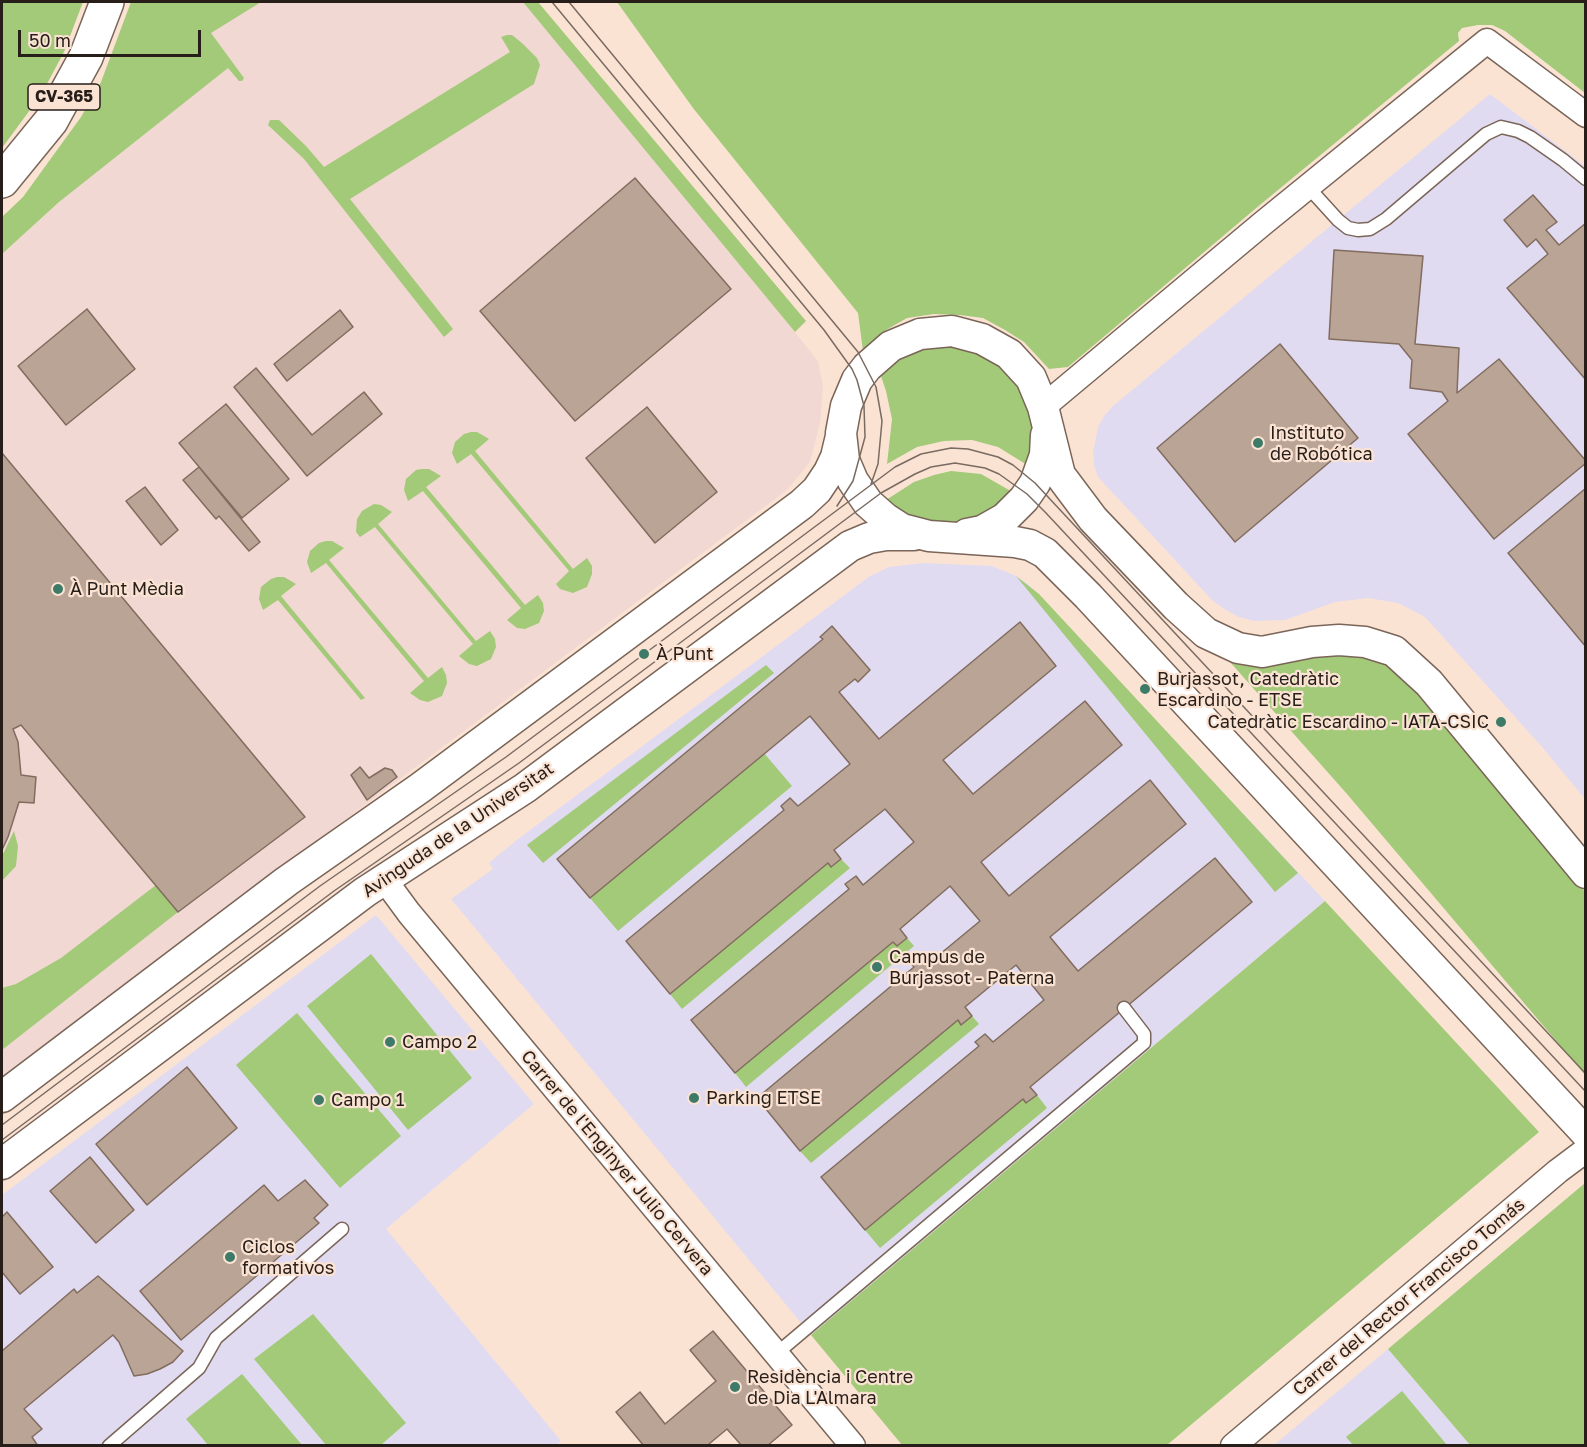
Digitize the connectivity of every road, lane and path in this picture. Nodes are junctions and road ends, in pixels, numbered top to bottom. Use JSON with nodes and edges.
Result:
{"nodes":[{"id":1,"x":107,"y":2,"type":"edge"},
{"id":2,"x":1586,"y":115,"type":"edge"},
{"id":3,"x":1586,"y":179,"type":"edge"},
{"id":4,"x":2,"y":181,"type":"edge"},
{"id":5,"x":1308,"y":187,"type":"junction"},
{"id":6,"x":1045,"y":417,"type":"junction"},
{"id":7,"x":842,"y":433,"type":"junction"},
{"id":8,"x":942,"y":537,"type":"junction"},
{"id":9,"x":1577,"y":858,"type":"edge"},
{"id":10,"x":384,"y":879,"type":"junction"},
{"id":11,"x":1124,"y":1008,"type":"dead end"},
{"id":12,"x":2,"y":1097,"type":"edge"},
{"id":13,"x":1586,"y":1133,"type":"edge"},
{"id":14,"x":1586,"y":1150,"type":"edge"},
{"id":15,"x":2,"y":1164,"type":"edge"},
{"id":16,"x":342,"y":1229,"type":"dead end"},
{"id":17,"x":776,"y":1354,"type":"junction"},
{"id":18,"x":109,"y":1446,"type":"edge"},
{"id":19,"x":853,"y":1446,"type":"edge"},
{"id":20,"x":1233,"y":1446,"type":"edge"}],
"edges":[{"from":1,"to":4,"type":"main road","number":"CV-365"},
{"from":2,"to":5,"type":"street"},
{"from":3,"to":5,"type":"lane"},
{"from":5,"to":6,"type":"street"},
{"from":6,"to":7,"type":"street"},
{"from":6,"to":8,"type":"street"},
{"from":6,"to":9,"type":"street"},
{"from":7,"to":8,"type":"street"},
{"from":7,"to":12,"type":"street"},
{"from":8,"to":10,"type":"street","name":"Avinguda de la Universitat"},
{"from":8,"to":13,"type":"street"},
{"from":10,"to":15,"type":"street","name":"Avinguda de la Universitat"},
{"from":10,"to":17,"type":"street","name":"Carrer de l'Enginyer Julio Cervera"},
{"from":11,"to":17,"type":"lane"},
{"from":14,"to":20,"type":"street","name":"Carrer del Rector Francisco Tomás"},
{"from":16,"to":18,"type":"lane"},
{"from":17,"to":19,"type":"street","name":"Carrer de l'Enginyer Julio Cervera"}]}
